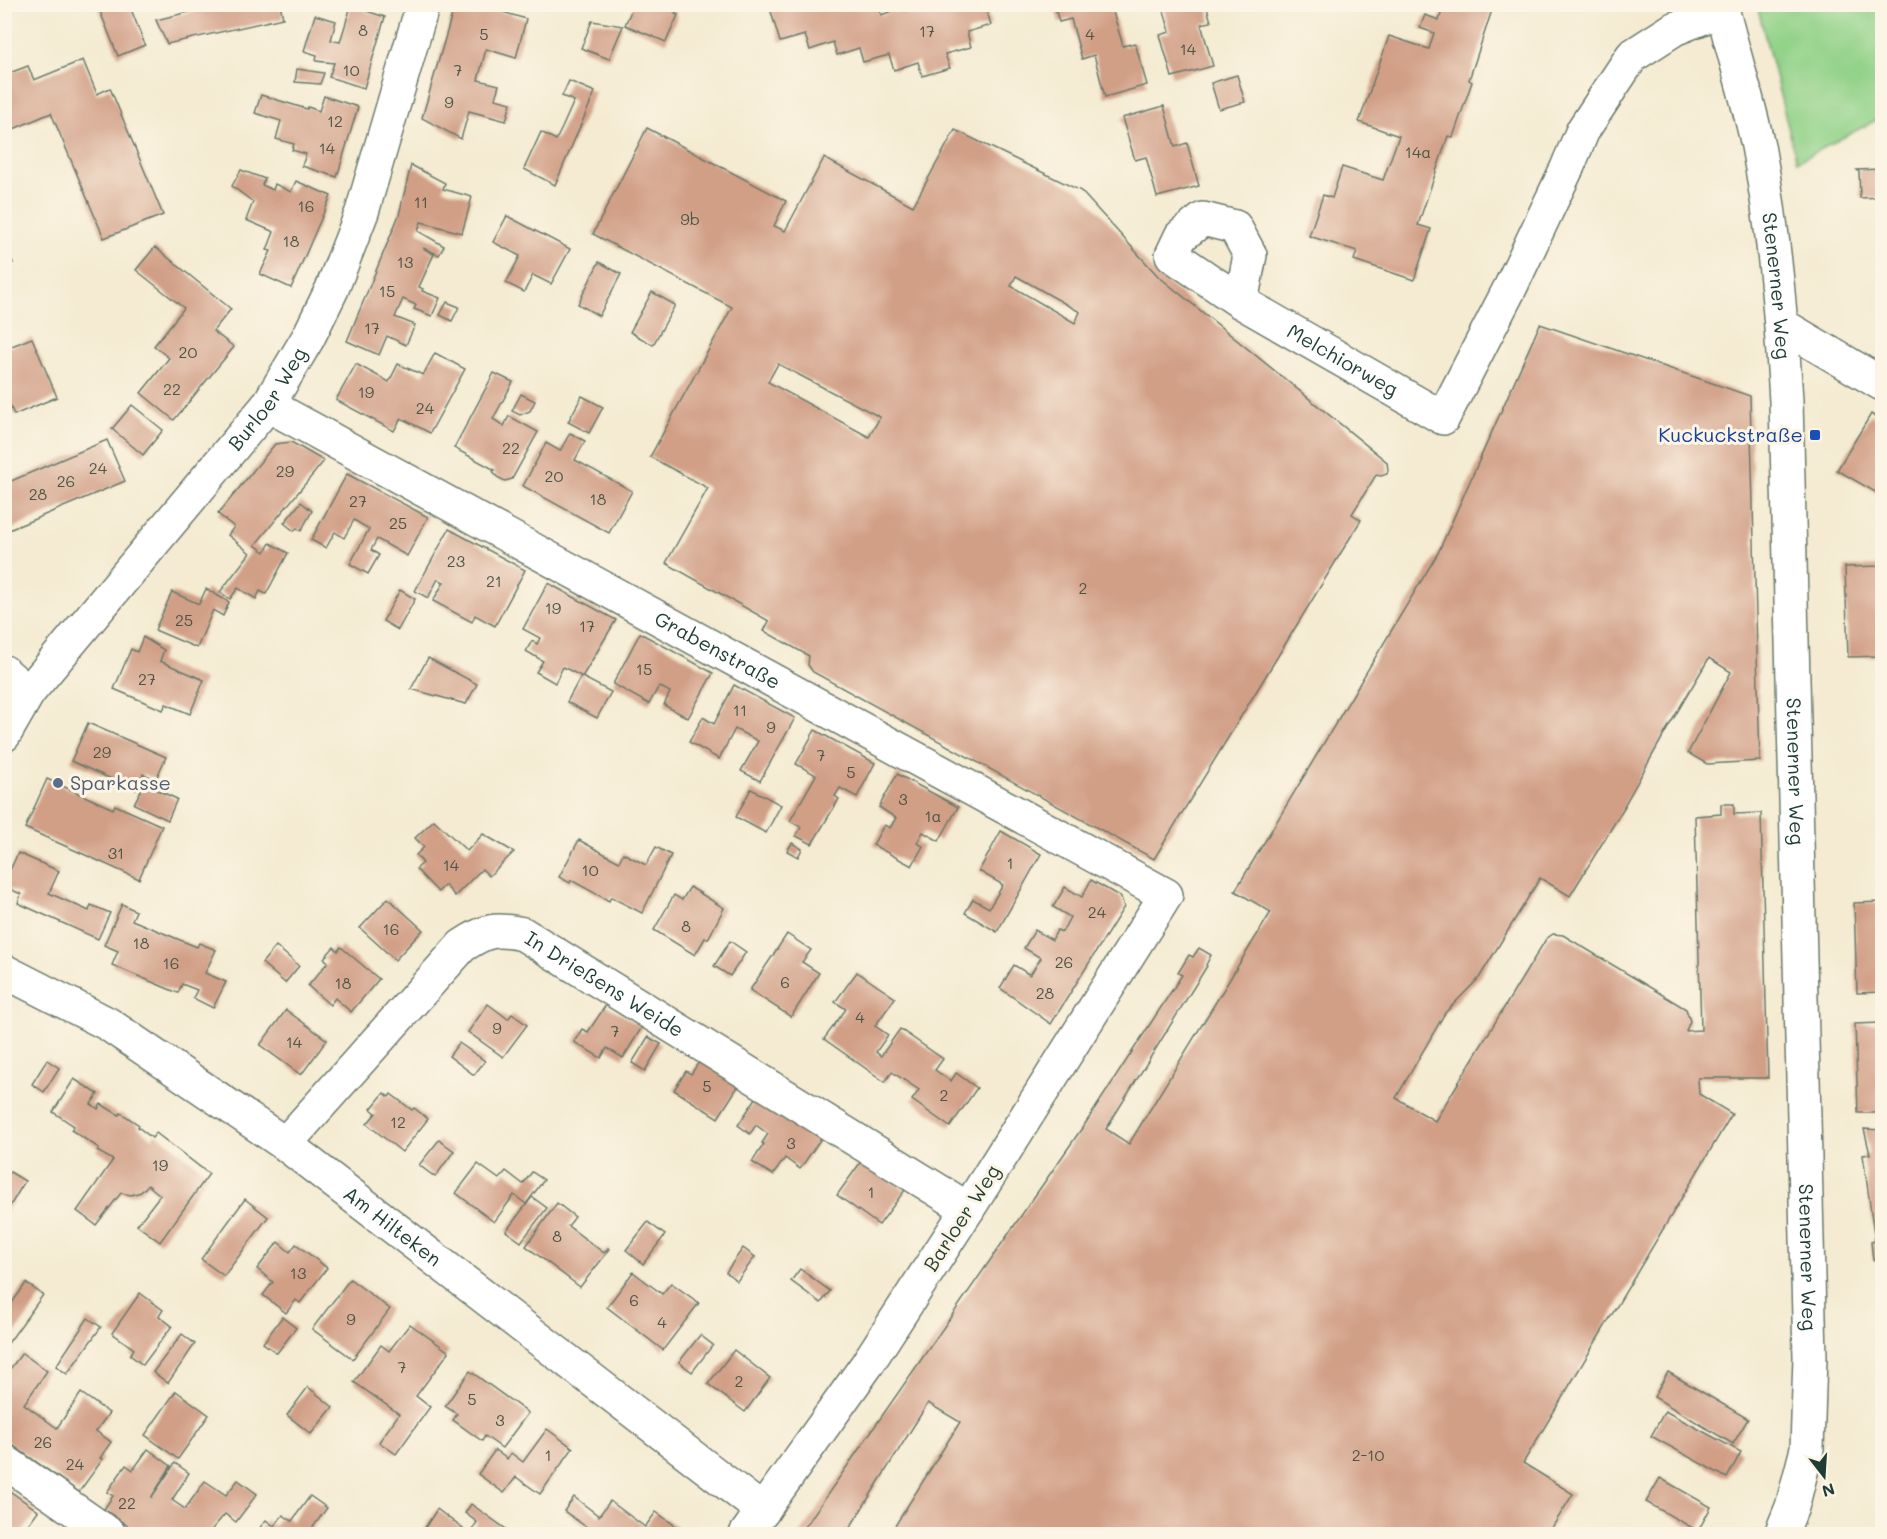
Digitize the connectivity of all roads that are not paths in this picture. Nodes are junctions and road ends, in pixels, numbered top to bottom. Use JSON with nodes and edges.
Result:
{"nodes":[{"id":1,"x":423,"y":4,"type":"edge"},
{"id":2,"x":1722,"y":7,"type":"edge"},
{"id":3,"x":1241,"y":302,"type":"dead end"},
{"id":4,"x":1782,"y":325,"type":"junction"},
{"id":5,"x":1882,"y":384,"type":"edge"},
{"id":6,"x":268,"y":405,"type":"junction"},
{"id":7,"x":1443,"y":418,"type":"joint"},
{"id":8,"x":16,"y":683,"type":"edge"},
{"id":9,"x":4,"y":735,"type":"edge"},
{"id":10,"x":1166,"y":895,"type":"joint"},
{"id":11,"x":4,"y":971,"type":"edge"},
{"id":12,"x":285,"y":1144,"type":"junction"},
{"id":13,"x":968,"y":1209,"type":"junction"},
{"id":14,"x":4,"y":1461,"type":"edge"},
{"id":15,"x":755,"y":1523,"type":"edge"},
{"id":16,"x":109,"y":1534,"type":"edge"},
{"id":17,"x":1781,"y":1534,"type":"edge"}],
"edges":[{"from":1,"to":6,"type":"street","name":"Burloer Weg"},
{"from":2,"to":4,"type":"street","name":"Stenerner Weg"},
{"from":2,"to":7,"type":"street","name":"Stenerner Weg"},
{"from":3,"to":7,"type":"street","name":"Melchiorweg"},
{"from":4,"to":5,"type":"street"},
{"from":4,"to":17,"type":"street","name":"Stenerner Weg"},
{"from":6,"to":8,"type":"street","name":"Burloer Weg"},
{"from":6,"to":10,"type":"street","name":"Grabenstraße"},
{"from":8,"to":9,"type":"street","name":"Burloer Weg"},
{"from":10,"to":13,"type":"street","name":"Barloer Weg"},
{"from":11,"to":12,"type":"street","name":"Am Hilteken"},
{"from":12,"to":13,"type":"street","name":"In Drießens Weide"},
{"from":12,"to":15,"type":"street","name":"Am Hilteken"},
{"from":13,"to":15,"type":"street","name":"Barloer Weg"},
{"from":14,"to":16,"type":"street"}]}
